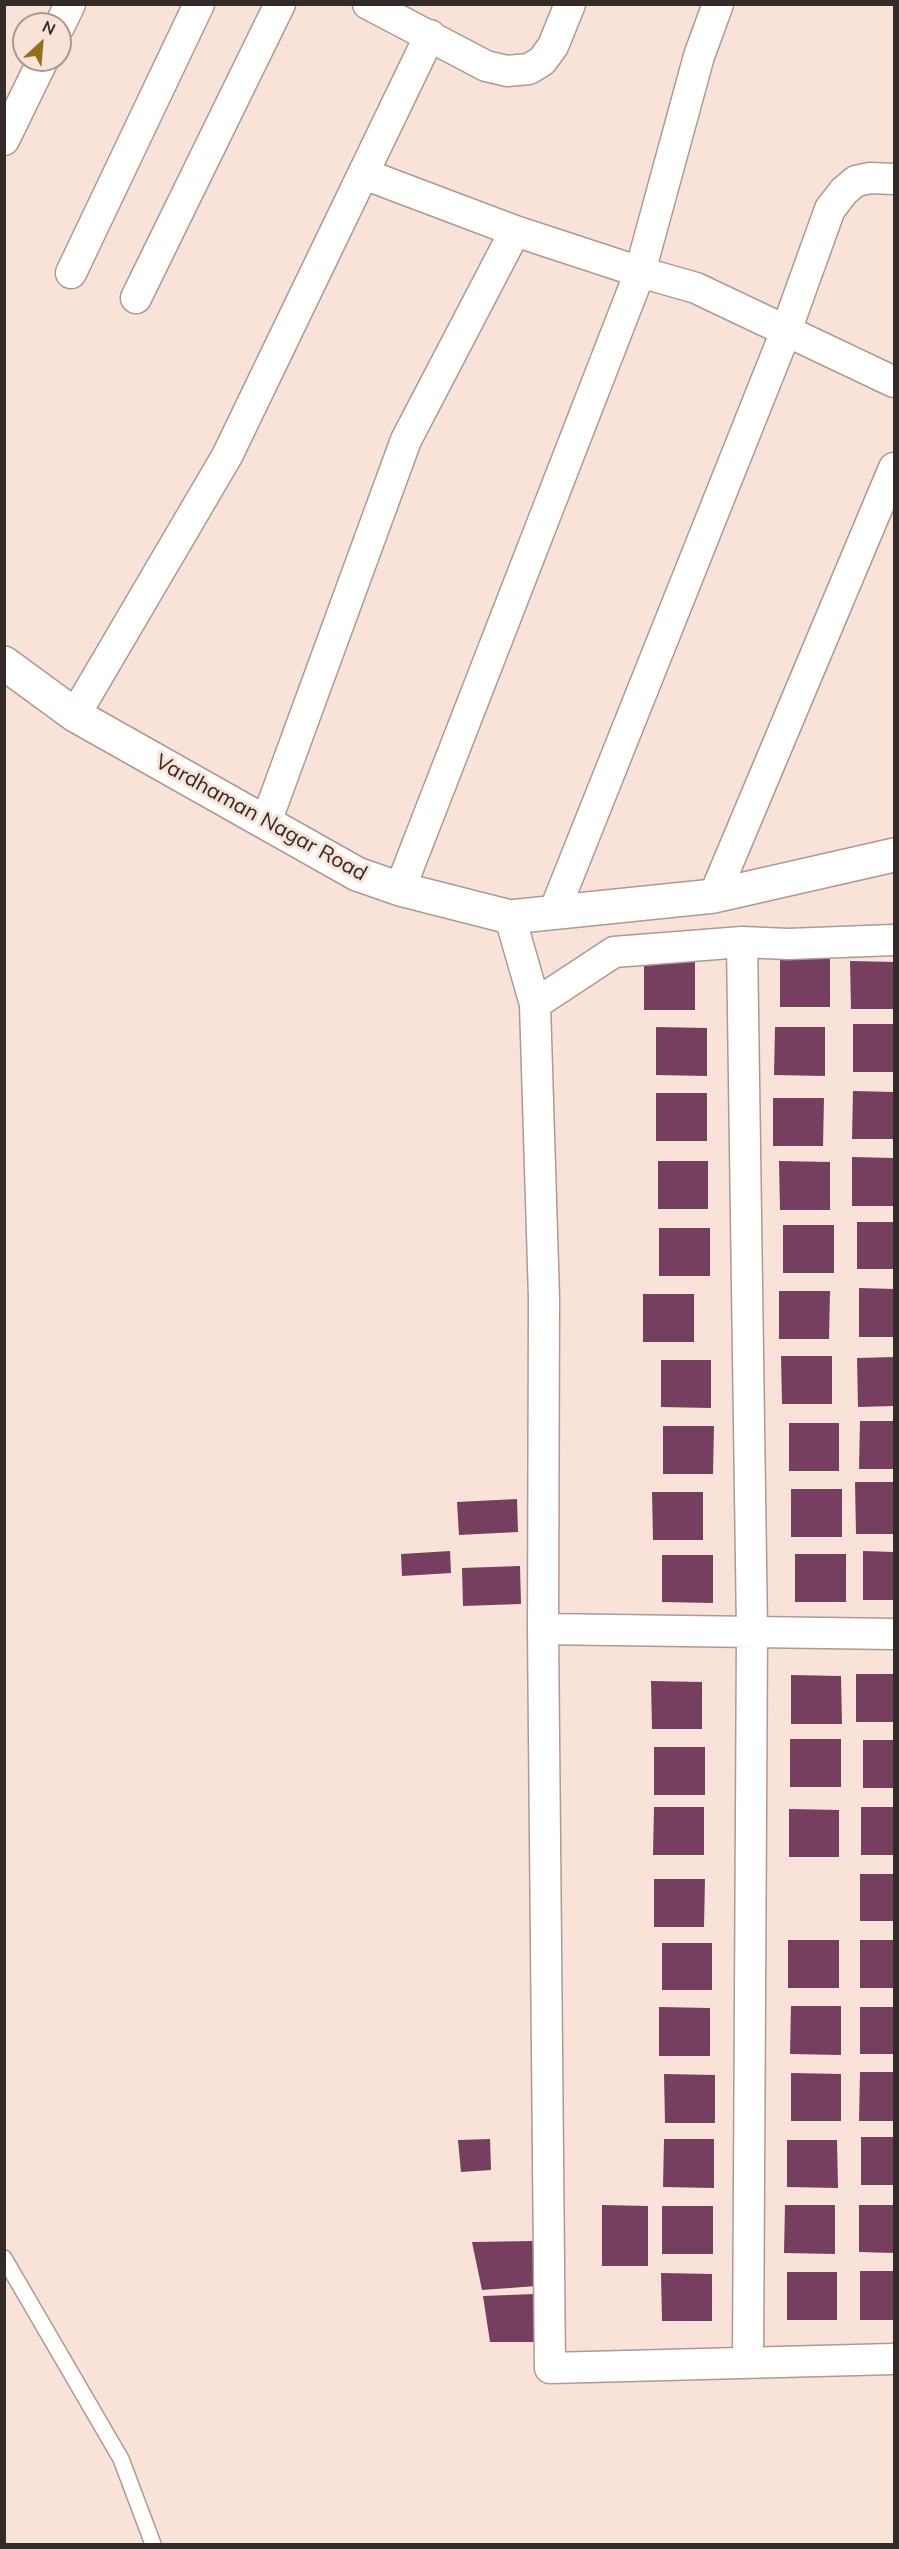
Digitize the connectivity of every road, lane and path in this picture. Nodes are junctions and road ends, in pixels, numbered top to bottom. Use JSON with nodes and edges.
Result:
{"nodes":[{"id":1,"x":199,"y":4,"type":"edge"},
{"id":2,"x":280,"y":4,"type":"edge"},
{"id":3,"x":368,"y":4,"type":"edge"},
{"id":4,"x":570,"y":4,"type":"edge"},
{"id":5,"x":718,"y":4,"type":"edge"},
{"id":6,"x":430,"y":35,"type":"junction"},
{"id":7,"x":37,"y":72,"type":"edge"},
{"id":8,"x":4,"y":140,"type":"edge"},
{"id":9,"x":364,"y":174,"type":"junction"},
{"id":10,"x":894,"y":179,"type":"edge"},
{"id":11,"x":515,"y":231,"type":"junction"},
{"id":12,"x":640,"y":272,"type":"junction"},
{"id":13,"x":71,"y":273,"type":"dead end"},
{"id":14,"x":136,"y":298,"type":"dead end"},
{"id":15,"x":786,"y":331,"type":"junction"},
{"id":16,"x":894,"y":382,"type":"edge"},
{"id":17,"x":894,"y":468,"type":"edge"},
{"id":18,"x":4,"y":663,"type":"edge"},
{"id":19,"x":75,"y":715,"type":"junction"},
{"id":20,"x":266,"y":822,"type":"junction"},
{"id":21,"x":894,"y":854,"type":"edge"},
{"id":22,"x":400,"y":889,"type":"junction"},
{"id":23,"x":714,"y":896,"type":"junction"},
{"id":24,"x":554,"y":912,"type":"junction"},
{"id":25,"x":510,"y":917,"type":"junction"},
{"id":26,"x":894,"y":940,"type":"edge"},
{"id":27,"x":742,"y":942,"type":"junction"},
{"id":28,"x":535,"y":1004,"type":"junction"},
{"id":29,"x":543,"y":1629,"type":"junction"},
{"id":30,"x":752,"y":1630,"type":"junction"},
{"id":31,"x":894,"y":1634,"type":"edge"},
{"id":32,"x":4,"y":2258,"type":"edge"},
{"id":33,"x":894,"y":2359,"type":"edge"},
{"id":34,"x":748,"y":2362,"type":"junction"},
{"id":35,"x":153,"y":2544,"type":"edge"}],
"edges":[{"from":1,"to":13,"type":"street"},
{"from":2,"to":14,"type":"street"},
{"from":3,"to":6,"type":"street"},
{"from":4,"to":6,"type":"street"},
{"from":5,"to":12,"type":"street"},
{"from":6,"to":9,"type":"street"},
{"from":7,"to":8,"type":"street"},
{"from":9,"to":11,"type":"street"},
{"from":9,"to":19,"type":"street"},
{"from":10,"to":15,"type":"street"},
{"from":11,"to":12,"type":"street"},
{"from":11,"to":20,"type":"street"},
{"from":12,"to":15,"type":"street"},
{"from":12,"to":22,"type":"street"},
{"from":15,"to":16,"type":"street"},
{"from":15,"to":24,"type":"street"},
{"from":17,"to":23,"type":"street"},
{"from":18,"to":19,"type":"street","name":"Vardhaman Nagar Road"},
{"from":19,"to":20,"type":"street","name":"Vardhaman Nagar Road"},
{"from":20,"to":22,"type":"street","name":"Vardhaman Nagar Road"},
{"from":21,"to":23,"type":"street","name":"Vardhaman Nagar Road"},
{"from":22,"to":25,"type":"street","name":"Vardhaman Nagar Road"},
{"from":23,"to":24,"type":"street","name":"Vardhaman Nagar Road"},
{"from":24,"to":25,"type":"street","name":"Vardhaman Nagar Road"},
{"from":25,"to":28,"type":"street"},
{"from":26,"to":27,"type":"street"},
{"from":27,"to":28,"type":"street"},
{"from":27,"to":30,"type":"street"},
{"from":28,"to":29,"type":"street"},
{"from":29,"to":30,"type":"street"},
{"from":29,"to":34,"type":"street"},
{"from":30,"to":31,"type":"street"},
{"from":30,"to":34,"type":"street"},
{"from":32,"to":35,"type":"lane"},
{"from":33,"to":34,"type":"street"}]}
